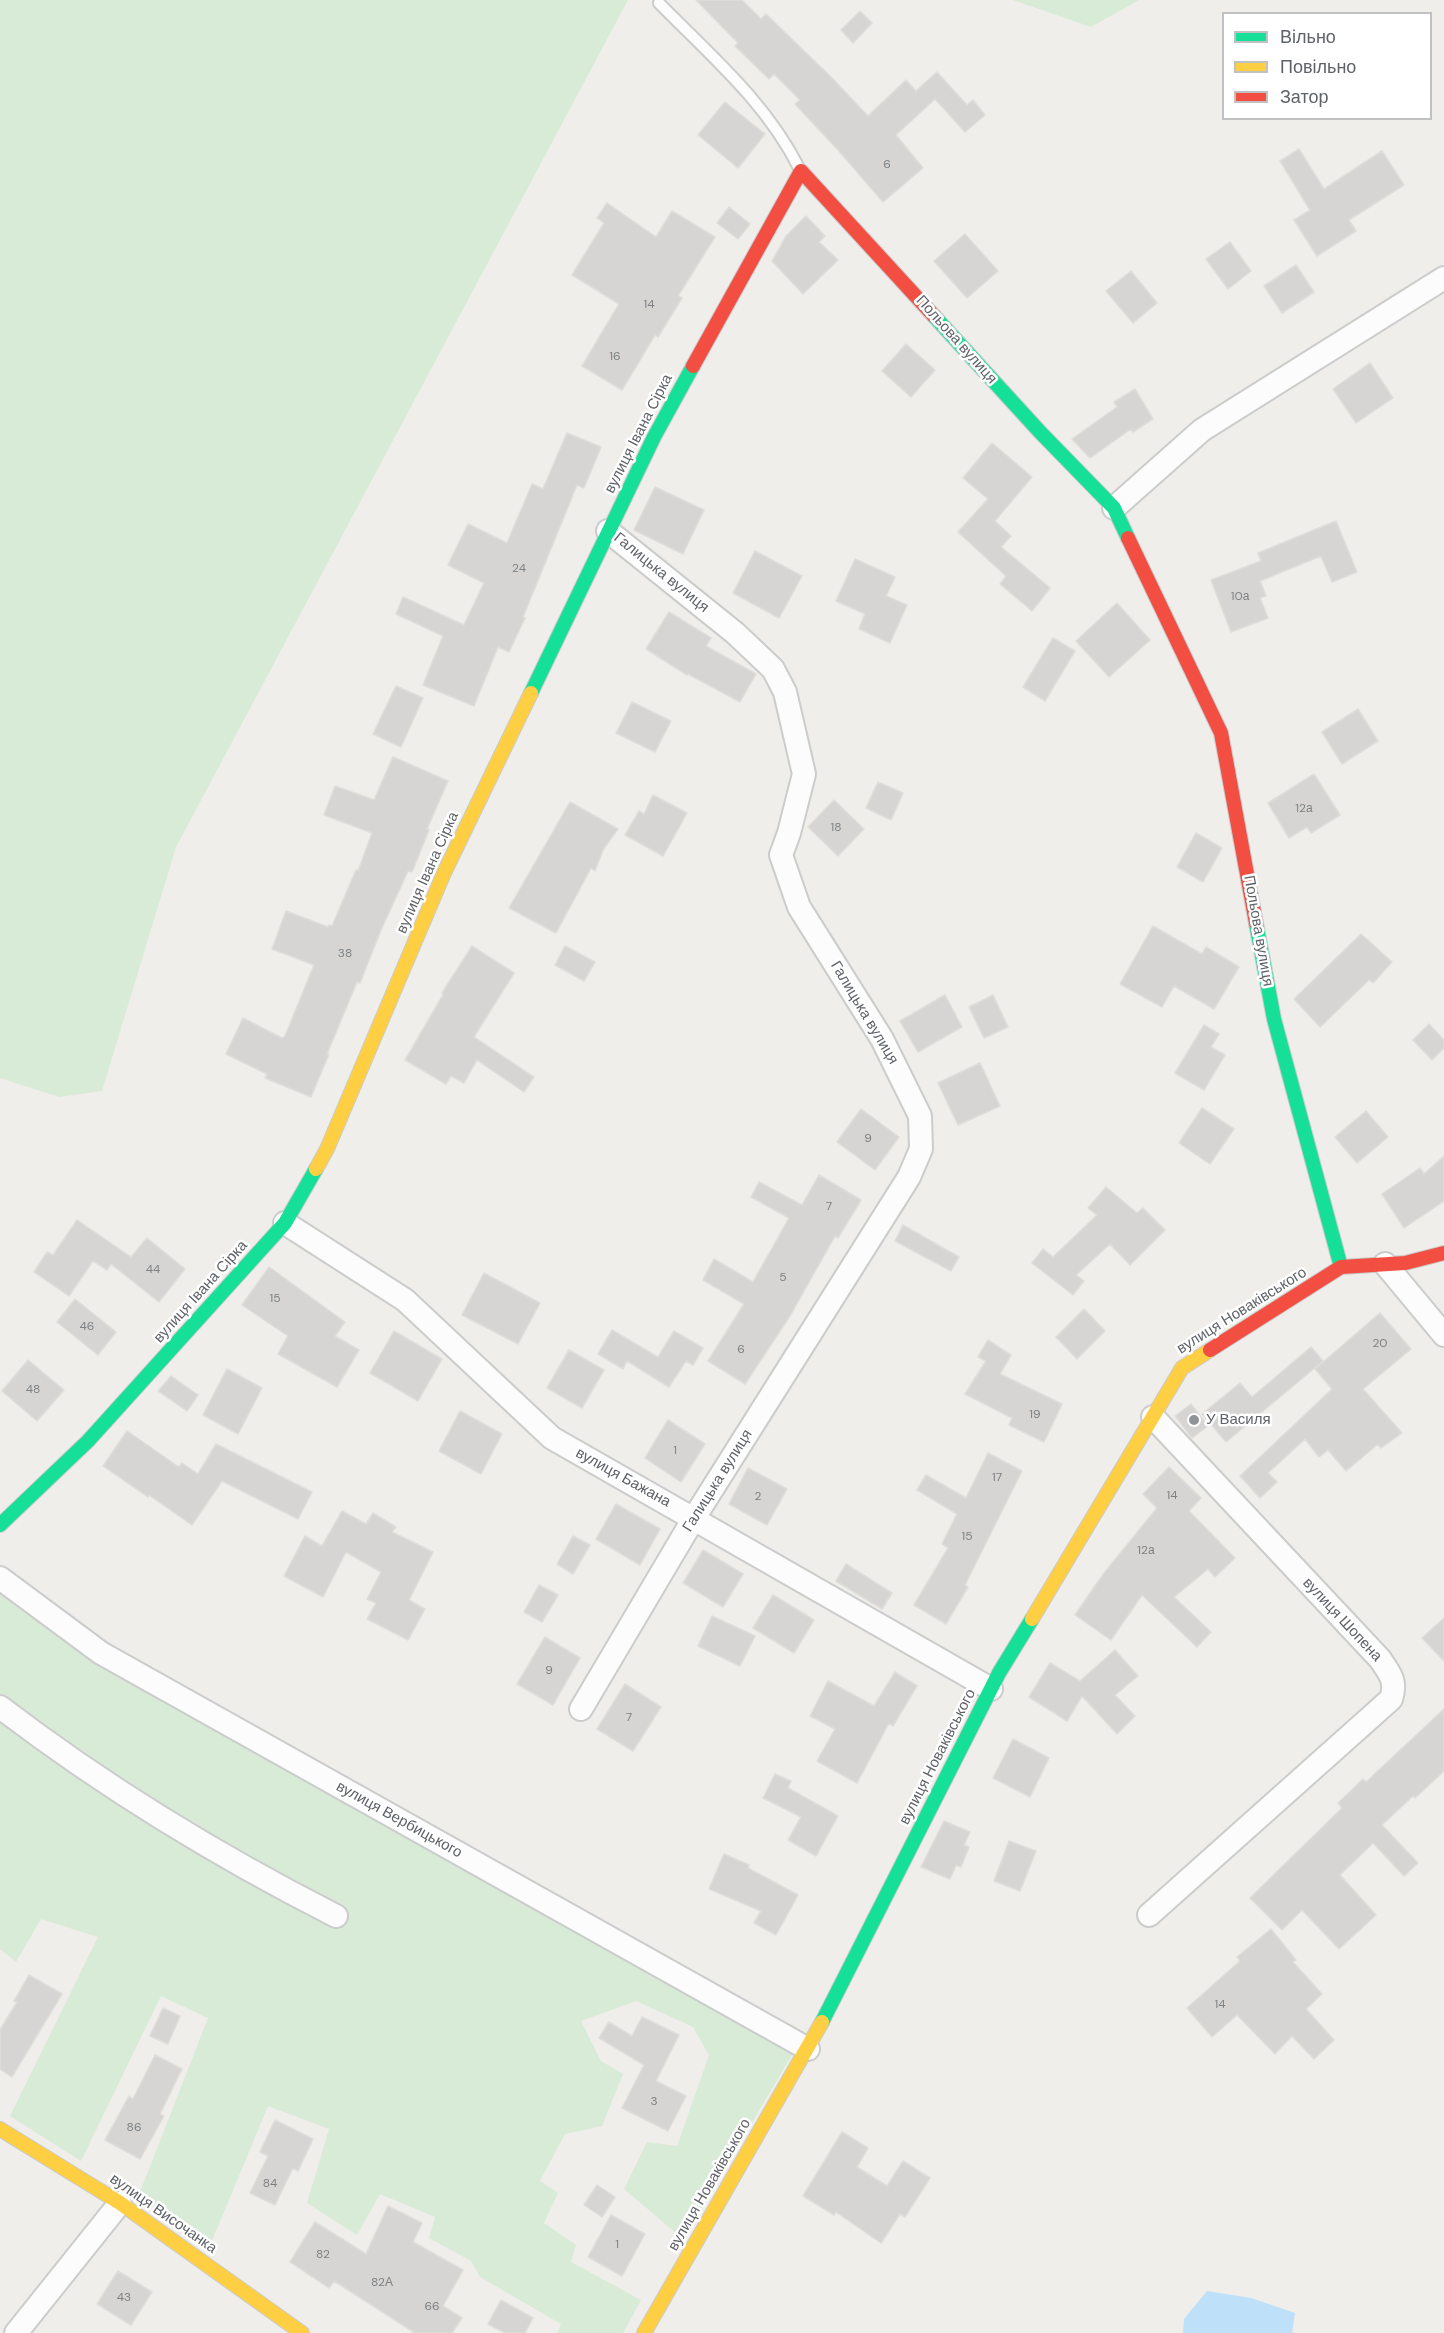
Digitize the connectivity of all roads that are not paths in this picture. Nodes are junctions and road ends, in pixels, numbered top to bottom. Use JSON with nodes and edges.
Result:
{"nodes":[{"id":1,"x":659,"y":3,"type":"dead end"},
{"id":2,"x":801,"y":171,"type":"junction"},
{"id":3,"x":1444,"y":279,"type":"edge"},
{"id":4,"x":1114,"y":508,"type":"junction"},
{"id":5,"x":608,"y":531,"type":"junction"},
{"id":6,"x":285,"y":1223,"type":"junction"},
{"id":7,"x":1444,"y":1253,"type":"edge"},
{"id":8,"x":1385,"y":1264,"type":"junction"},
{"id":9,"x":1341,"y":1267,"type":"junction"},
{"id":10,"x":1444,"y":1335,"type":"edge"},
{"id":11,"x":1153,"y":1417,"type":"junction"},
{"id":12,"x":17,"y":1509,"type":"junction"},
{"id":13,"x":0,"y":1513,"type":"edge"},
{"id":14,"x":694,"y":1518,"type":"junction"},
{"id":15,"x":0,"y":1525,"type":"edge"},
{"id":16,"x":0,"y":1578,"type":"edge"},
{"id":17,"x":991,"y":1689,"type":"junction"},
{"id":18,"x":0,"y":1707,"type":"edge"},
{"id":19,"x":581,"y":1709,"type":"dead end"},
{"id":20,"x":1149,"y":1915,"type":"dead end"},
{"id":21,"x":336,"y":1916,"type":"dead end"},
{"id":22,"x":808,"y":2049,"type":"junction"},
{"id":23,"x":0,"y":2129,"type":"edge"},
{"id":24,"x":120,"y":2202,"type":"junction"},
{"id":25,"x":16,"y":2333,"type":"edge"},
{"id":26,"x":302,"y":2333,"type":"edge"},
{"id":27,"x":644,"y":2333,"type":"edge"}],
"edges":[{"from":1,"to":2,"type":"lane"},
{"from":2,"to":4,"type":"street","name":"Польова вулиця"},
{"from":2,"to":5,"type":"street","name":"вулиця Івана Сірка"},
{"from":3,"to":4,"type":"street"},
{"from":4,"to":9,"type":"street","name":"Польова вулиця"},
{"from":5,"to":6,"type":"street","name":"вулиця Івана Сірка"},
{"from":5,"to":14,"type":"street","name":"Галицька вулиця"},
{"from":6,"to":12,"type":"street","name":"вулиця Івана Сірка"},
{"from":6,"to":14,"type":"street","name":"вулиця Бажана"},
{"from":7,"to":8,"type":"street"},
{"from":8,"to":9,"type":"street"},
{"from":8,"to":10,"type":"street"},
{"from":9,"to":11,"type":"street","name":"вулиця Новаківського"},
{"from":11,"to":17,"type":"street","name":"вулиця Новаківського"},
{"from":11,"to":20,"type":"street","name":"вулиця Шопена"},
{"from":12,"to":13,"type":"lane"},
{"from":12,"to":15,"type":"street","name":"вулиця Івана Сірка"},
{"from":14,"to":17,"type":"street","name":"вулиця Бажана"},
{"from":14,"to":19,"type":"street","name":"Галицька вулиця"},
{"from":16,"to":22,"type":"street","name":"вулиця Вербицького"},
{"from":17,"to":22,"type":"street","name":"вулиця Новаківського"},
{"from":18,"to":21,"type":"street"},
{"from":22,"to":27,"type":"street","name":"вулиця Новаківського"},
{"from":23,"to":24,"type":"street","name":"вулиця Височанка"},
{"from":24,"to":25,"type":"street"},
{"from":24,"to":26,"type":"street","name":"вулиця Височанка"}]}
